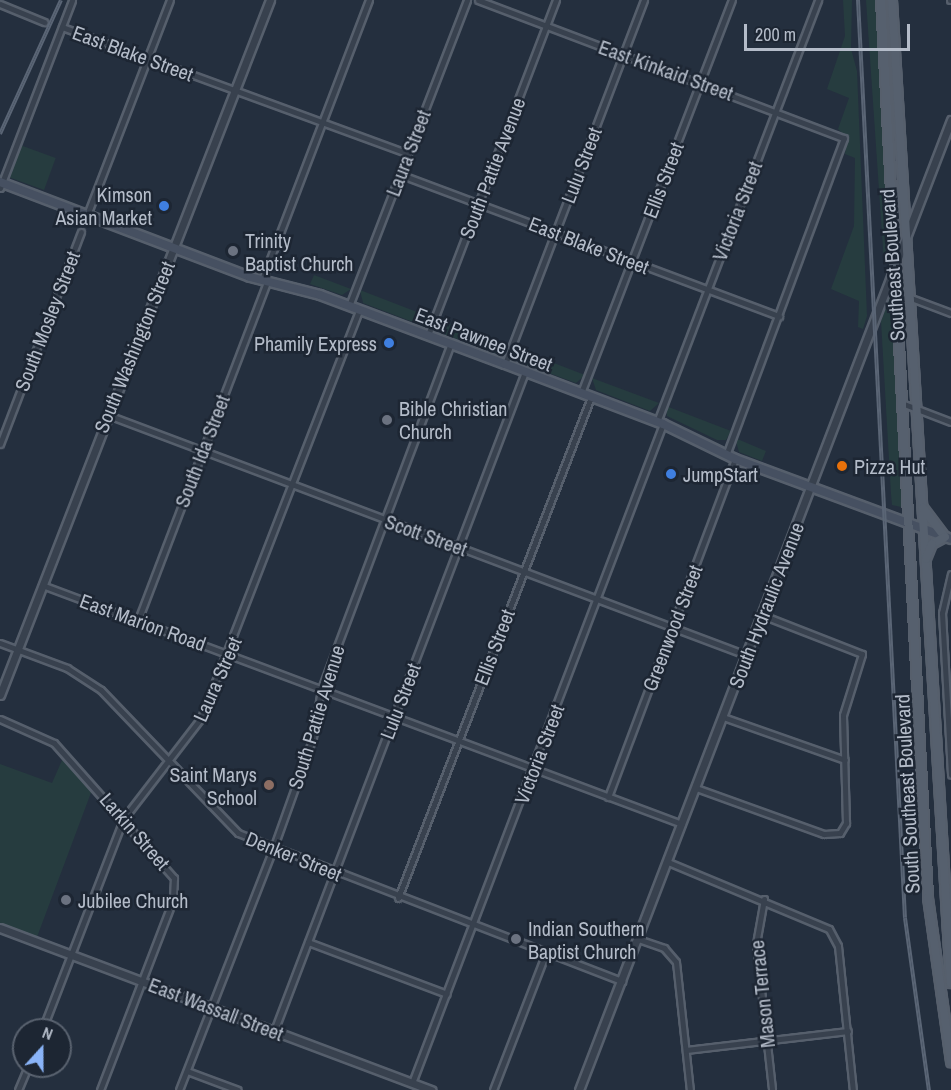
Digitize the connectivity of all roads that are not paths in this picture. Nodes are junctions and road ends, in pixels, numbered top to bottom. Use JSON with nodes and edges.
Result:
{"nodes":[{"id":1,"x":72,"y":0,"type":"edge"},
{"id":2,"x":170,"y":0,"type":"edge"},
{"id":3,"x":270,"y":0,"type":"edge"},
{"id":4,"x":369,"y":0,"type":"edge"},
{"id":5,"x":467,"y":0,"type":"edge"},
{"id":6,"x":478,"y":0,"type":"edge"},
{"id":7,"x":556,"y":0,"type":"edge"},
{"id":8,"x":644,"y":0,"type":"edge"},
{"id":9,"x":732,"y":0,"type":"edge"},
{"id":10,"x":818,"y":0,"type":"edge"},
{"id":11,"x":881,"y":0,"type":"edge"},
{"id":12,"x":892,"y":0,"type":"edge"},
{"id":13,"x":0,"y":4,"type":"edge"},
{"id":14,"x":44,"y":22,"type":"dead end"},
{"id":15,"x":546,"y":25,"type":"junction"},
{"id":16,"x":62,"y":27,"type":"junction"},
{"id":17,"x":624,"y":54,"type":"junction"},
{"id":18,"x":147,"y":59,"type":"junction"},
{"id":19,"x":700,"y":82,"type":"junction"},
{"id":20,"x":236,"y":90,"type":"junction"},
{"id":21,"x":776,"y":111,"type":"junction"},
{"id":22,"x":951,"y":120,"type":"edge"},
{"id":23,"x":322,"y":122,"type":"junction"},
{"id":24,"x":407,"y":153,"type":"junction"},
{"id":25,"x":399,"y":174,"type":"junction"},
{"id":26,"x":1,"y":185,"type":"edge"},
{"id":27,"x":478,"y":204,"type":"junction"},
{"id":28,"x":87,"y":215,"type":"junction"},
{"id":29,"x":907,"y":229,"type":"junction"},
{"id":30,"x":81,"y":232,"type":"dead end"},
{"id":31,"x":555,"y":232,"type":"junction"},
{"id":32,"x":174,"y":249,"type":"junction"},
{"id":33,"x":897,"y":254,"type":"junction"},
{"id":34,"x":632,"y":261,"type":"junction"},
{"id":35,"x":265,"y":281,"type":"junction"},
{"id":36,"x":706,"y":289,"type":"junction"},
{"id":37,"x":911,"y":298,"type":"junction"},
{"id":38,"x":349,"y":306,"type":"junction"},
{"id":39,"x":359,"y":310,"type":"junction"},
{"id":40,"x":951,"y":313,"type":"edge"},
{"id":41,"x":779,"y":316,"type":"junction"},
{"id":42,"x":428,"y":335,"type":"junction"},
{"id":43,"x":451,"y":344,"type":"junction"},
{"id":44,"x":505,"y":364,"type":"junction"},
{"id":45,"x":525,"y":372,"type":"junction"},
{"id":46,"x":581,"y":393,"type":"junction"},
{"id":47,"x":591,"y":397,"type":"junction"},
{"id":48,"x":904,"y":404,"type":"junction"},
{"id":49,"x":918,"y":410,"type":"junction"},
{"id":50,"x":106,"y":415,"type":"junction"},
{"id":51,"x":951,"y":422,"type":"edge"},
{"id":52,"x":660,"y":423,"type":"junction"},
{"id":53,"x":0,"y":444,"type":"edge"},
{"id":54,"x":202,"y":451,"type":"junction"},
{"id":55,"x":726,"y":454,"type":"junction"},
{"id":56,"x":735,"y":459,"type":"junction"},
{"id":57,"x":293,"y":485,"type":"junction"},
{"id":58,"x":811,"y":488,"type":"junction"},
{"id":59,"x":921,"y":503,"type":"junction"},
{"id":60,"x":384,"y":519,"type":"junction"},
{"id":61,"x":910,"y":524,"type":"junction"},
{"id":62,"x":922,"y":528,"type":"junction"},
{"id":63,"x":948,"y":538,"type":"edge"},
{"id":64,"x":459,"y":547,"type":"junction"},
{"id":65,"x":924,"y":569,"type":"junction"},
{"id":66,"x":523,"y":571,"type":"junction"},
{"id":67,"x":951,"y":574,"type":"edge"},
{"id":68,"x":42,"y":585,"type":"junction"},
{"id":69,"x":597,"y":599,"type":"junction"},
{"id":70,"x":762,"y":615,"type":"junction"},
{"id":71,"x":138,"y":620,"type":"junction"},
{"id":72,"x":672,"y":627,"type":"junction"},
{"id":73,"x":0,"y":643,"type":"edge"},
{"id":74,"x":17,"y":650,"type":"junction"},
{"id":75,"x":229,"y":654,"type":"junction"},
{"id":76,"x":746,"y":655,"type":"junction"},
{"id":77,"x":321,"y":689,"type":"junction"},
{"id":78,"x":0,"y":695,"type":"edge"},
{"id":79,"x":394,"y":716,"type":"junction"},
{"id":80,"x":723,"y":717,"type":"junction"},
{"id":81,"x":0,"y":719,"type":"edge"},
{"id":82,"x":458,"y":740,"type":"junction"},
{"id":83,"x":845,"y":760,"type":"junction"},
{"id":84,"x":170,"y":762,"type":"junction"},
{"id":85,"x":534,"y":769,"type":"junction"},
{"id":86,"x":951,"y":775,"type":"edge"},
{"id":87,"x":696,"y":788,"type":"junction"},
{"id":88,"x":608,"y":796,"type":"junction"},
{"id":89,"x":124,"y":818,"type":"junction"},
{"id":90,"x":682,"y":824,"type":"junction"},
{"id":91,"x":273,"y":849,"type":"junction"},
{"id":92,"x":668,"y":862,"type":"junction"},
{"id":93,"x":335,"y":873,"type":"junction"},
{"id":94,"x":399,"y":898,"type":"junction"},
{"id":95,"x":764,"y":899,"type":"junction"},
{"id":96,"x":473,"y":926,"type":"junction"},
{"id":97,"x":0,"y":928,"type":"edge"},
{"id":98,"x":638,"y":939,"type":"junction"},
{"id":99,"x":308,"y":942,"type":"junction"},
{"id":100,"x":546,"y":953,"type":"junction"},
{"id":101,"x":71,"y":955,"type":"junction"},
{"id":102,"x":141,"y":981,"type":"junction"},
{"id":103,"x":622,"y":981,"type":"junction"},
{"id":104,"x":951,"y":982,"type":"edge"},
{"id":105,"x":938,"y":984,"type":"junction"},
{"id":106,"x":447,"y":994,"type":"junction"},
{"id":107,"x":211,"y":1007,"type":"junction"},
{"id":108,"x":47,"y":1018,"type":"edge"},
{"id":109,"x":848,"y":1030,"type":"junction"},
{"id":110,"x":274,"y":1031,"type":"junction"},
{"id":111,"x":767,"y":1039,"type":"junction"},
{"id":112,"x":686,"y":1050,"type":"junction"},
{"id":113,"x":951,"y":1062,"type":"edge"},
{"id":114,"x":187,"y":1071,"type":"junction"},
{"id":115,"x":412,"y":1083,"type":"junction"},
{"id":116,"x":100,"y":1090,"type":"edge"},
{"id":117,"x":180,"y":1090,"type":"edge"},
{"id":118,"x":238,"y":1090,"type":"edge"},
{"id":119,"x":432,"y":1090,"type":"edge"},
{"id":120,"x":493,"y":1090,"type":"edge"},
{"id":121,"x":579,"y":1090,"type":"edge"},
{"id":122,"x":690,"y":1090,"type":"edge"},
{"id":123,"x":772,"y":1090,"type":"edge"},
{"id":124,"x":853,"y":1090,"type":"edge"}],
"edges":[{"from":1,"to":16,"type":"street"},
{"from":2,"to":18,"type":"street"},
{"from":3,"to":20,"type":"street","name":"South Washington Street"},
{"from":4,"to":23,"type":"street","name":"South Ida Street"},
{"from":5,"to":24,"type":"street","name":"Laura Street"},
{"from":6,"to":15,"type":"street","name":"East Kinkaid Street"},
{"from":7,"to":15,"type":"street","name":"South Pattie Avenue"},
{"from":8,"to":17,"type":"street","name":"Lulu Street"},
{"from":9,"to":19,"type":"street","name":"Ellis Street"},
{"from":10,"to":21,"type":"street","name":"Victoria Street"},
{"from":11,"to":33,"type":"main road","name":"Southeast Boulevard"},
{"from":12,"to":29,"type":"main road","name":"Southeast Boulevard"},
{"from":13,"to":14,"type":"street"},
{"from":15,"to":17,"type":"street","name":"East Kinkaid Street"},
{"from":15,"to":27,"type":"street","name":"South Pattie Avenue"},
{"from":16,"to":18,"type":"street","name":"East Blake Street"},
{"from":16,"to":26,"type":"street"},
{"from":17,"to":19,"type":"street","name":"East Kinkaid Street"},
{"from":17,"to":31,"type":"street","name":"Lulu Street"},
{"from":18,"to":20,"type":"street","name":"East Blake Street"},
{"from":18,"to":28,"type":"street"},
{"from":19,"to":21,"type":"street","name":"East Kinkaid Street"},
{"from":19,"to":34,"type":"street","name":"Ellis Street"},
{"from":20,"to":23,"type":"street","name":"East Blake Street"},
{"from":20,"to":32,"type":"street","name":"South Washington Street"},
{"from":21,"to":36,"type":"street","name":"Victoria Street"},
{"from":21,"to":41,"type":"street","name":"East Kinkaid Street"},
{"from":22,"to":29,"type":"street","name":"South Hydraulic Avenue"},
{"from":23,"to":24,"type":"street","name":"East Blake Street"},
{"from":23,"to":35,"type":"street","name":"South Ida Street"},
{"from":24,"to":25,"type":"street","name":"Laura Street"},
{"from":25,"to":27,"type":"street","name":"East Blake Street"},
{"from":25,"to":38,"type":"street","name":"Laura Street"},
{"from":26,"to":28,"type":"main road","name":"East Pawnee Street"},
{"from":27,"to":31,"type":"street","name":"East Blake Street"},
{"from":27,"to":42,"type":"street","name":"South Pattie Avenue"},
{"from":28,"to":32,"type":"main road","name":"East Pawnee Street"},
{"from":29,"to":33,"type":"street","name":"South Hydraulic Avenue"},
{"from":29,"to":37,"type":"main road","name":"Southeast Boulevard"},
{"from":30,"to":53,"type":"street","name":"South Mosley Street"},
{"from":31,"to":34,"type":"street","name":"East Blake Street"},
{"from":31,"to":44,"type":"street","name":"Lulu Street"},
{"from":32,"to":35,"type":"main road","name":"East Pawnee Street"},
{"from":32,"to":50,"type":"street","name":"South Washington Street"},
{"from":33,"to":48,"type":"main road","name":"Southeast Boulevard"},
{"from":33,"to":58,"type":"street","name":"South Hydraulic Avenue"},
{"from":34,"to":36,"type":"street","name":"East Blake Street"},
{"from":34,"to":46,"type":"street","name":"Ellis Street"},
{"from":35,"to":38,"type":"main road","name":"East Pawnee Street"},
{"from":35,"to":54,"type":"street","name":"South Ida Street"},
{"from":36,"to":41,"type":"street","name":"East Blake Street"},
{"from":36,"to":52,"type":"street","name":"Victoria Street"},
{"from":37,"to":40,"type":"street"},
{"from":37,"to":49,"type":"main road","name":"Southeast Boulevard"},
{"from":38,"to":39,"type":"main road","name":"East Pawnee Street"},
{"from":39,"to":42,"type":"main road","name":"East Pawnee Street"},
{"from":39,"to":57,"type":"street","name":"Laura Street"},
{"from":41,"to":55,"type":"street"},
{"from":42,"to":43,"type":"main road","name":"East Pawnee Street"},
{"from":43,"to":44,"type":"main road","name":"East Pawnee Street"},
{"from":43,"to":60,"type":"street","name":"South Pattie Avenue"},
{"from":44,"to":45,"type":"main road","name":"East Pawnee Street"},
{"from":45,"to":46,"type":"main road","name":"East Pawnee Street"},
{"from":45,"to":64,"type":"street","name":"Lulu Street"},
{"from":46,"to":47,"type":"main road","name":"East Pawnee Street"},
{"from":47,"to":52,"type":"main road","name":"East Pawnee Street"},
{"from":47,"to":66,"type":"street","name":"Ellis Street"},
{"from":48,"to":49,"type":"street"},
{"from":48,"to":61,"type":"main road","name":"Southeast Boulevard"},
{"from":49,"to":51,"type":"street"},
{"from":49,"to":59,"type":"main road","name":"Southeast Boulevard"},
{"from":50,"to":54,"type":"street","name":"Scott Street"},
{"from":50,"to":68,"type":"street","name":"South Washington Street"},
{"from":52,"to":55,"type":"main road","name":"East Pawnee Street"},
{"from":52,"to":69,"type":"street","name":"Victoria Street"},
{"from":54,"to":57,"type":"street","name":"Scott Street"},
{"from":54,"to":71,"type":"street","name":"South Ida Street"},
{"from":55,"to":56,"type":"main road","name":"East Pawnee Street"},
{"from":56,"to":58,"type":"main road","name":"East Pawnee Street"},
{"from":56,"to":72,"type":"street","name":"Greenwood Street"},
{"from":57,"to":60,"type":"street","name":"Scott Street"},
{"from":57,"to":75,"type":"street","name":"Laura Street"},
{"from":58,"to":61,"type":"main road","name":"East Pawnee Street"},
{"from":58,"to":70,"type":"street","name":"South Hydraulic Avenue"},
{"from":59,"to":62,"type":"main road","name":"Southeast Boulevard"},
{"from":59,"to":63,"type":"main road"},
{"from":60,"to":64,"type":"street","name":"Scott Street"},
{"from":60,"to":77,"type":"street","name":"South Pattie Avenue"},
{"from":61,"to":62,"type":"main road","name":"East Pawnee Street"},
{"from":61,"to":105,"type":"main road","name":"South Southeast Boulevard"},
{"from":62,"to":63,"type":"main road","name":"East Pawnee Street"},
{"from":62,"to":65,"type":"main road","name":"South Southeast Boulevard"},
{"from":63,"to":65,"type":"main road"},
{"from":64,"to":66,"type":"street","name":"Scott Street"},
{"from":64,"to":79,"type":"street","name":"Lulu Street"},
{"from":65,"to":104,"type":"main road","name":"South Southeast Boulevard"},
{"from":66,"to":69,"type":"street","name":"Scott Street"},
{"from":66,"to":82,"type":"street","name":"Ellis Street"},
{"from":67,"to":86,"type":"street"},
{"from":68,"to":71,"type":"street","name":"East Marion Road"},
{"from":68,"to":74,"type":"street","name":"South Washington Street"},
{"from":69,"to":72,"type":"street","name":"Scott Street"},
{"from":69,"to":85,"type":"street","name":"Victoria Street"},
{"from":70,"to":76,"type":"street","name":"South Hydraulic Avenue"},
{"from":70,"to":83,"type":"street"},
{"from":71,"to":75,"type":"street","name":"East Marion Road"},
{"from":72,"to":76,"type":"street","name":"Scott Street"},
{"from":72,"to":88,"type":"street","name":"Greenwood Street"},
{"from":73,"to":74,"type":"street"},
{"from":74,"to":78,"type":"street","name":"South Washington Street"},
{"from":74,"to":84,"type":"street","name":"Denker Street"},
{"from":75,"to":77,"type":"street","name":"East Marion Road"},
{"from":75,"to":84,"type":"street","name":"Laura Street"},
{"from":76,"to":80,"type":"street","name":"South Hydraulic Avenue"},
{"from":77,"to":79,"type":"street","name":"East Marion Road"},
{"from":77,"to":91,"type":"street","name":"South Pattie Avenue"},
{"from":79,"to":82,"type":"street","name":"East Marion Road"},
{"from":79,"to":93,"type":"street","name":"Lulu Street"},
{"from":80,"to":83,"type":"street"},
{"from":80,"to":87,"type":"street","name":"South Hydraulic Avenue"},
{"from":81,"to":89,"type":"street","name":"Larkin Street"},
{"from":82,"to":85,"type":"street","name":"East Marion Road"},
{"from":82,"to":94,"type":"street","name":"Ellis Street"},
{"from":83,"to":87,"type":"street"},
{"from":84,"to":89,"type":"street","name":"Laura Street"},
{"from":84,"to":91,"type":"street","name":"Denker Street"},
{"from":85,"to":88,"type":"street","name":"East Marion Road"},
{"from":85,"to":96,"type":"street","name":"Victoria Street"},
{"from":87,"to":90,"type":"street","name":"South Hydraulic Avenue"},
{"from":88,"to":90,"type":"street","name":"East Marion Road"},
{"from":89,"to":101,"type":"street","name":"Laura Street"},
{"from":89,"to":102,"type":"street","name":"Larkin Street"},
{"from":90,"to":92,"type":"street","name":"South Hydraulic Avenue"},
{"from":91,"to":93,"type":"street","name":"Denker Street"},
{"from":91,"to":107,"type":"street","name":"South Pattie Avenue"},
{"from":92,"to":95,"type":"street"},
{"from":92,"to":98,"type":"street","name":"South Hydraulic Avenue"},
{"from":93,"to":94,"type":"street","name":"Denker Street"},
{"from":93,"to":99,"type":"street","name":"Lulu Street"},
{"from":94,"to":96,"type":"street","name":"Denker Street"},
{"from":95,"to":109,"type":"street"},
{"from":95,"to":111,"type":"street","name":"Mason Terrace"},
{"from":96,"to":100,"type":"street","name":"Denker Street"},
{"from":96,"to":106,"type":"street","name":"Victoria Street"},
{"from":97,"to":101,"type":"street","name":"East Wassall Street"},
{"from":98,"to":103,"type":"street","name":"South Hydraulic Avenue"},
{"from":98,"to":112,"type":"street"},
{"from":99,"to":106,"type":"street"},
{"from":99,"to":110,"type":"street","name":"Lulu Street"},
{"from":100,"to":103,"type":"street","name":"Denker Street"},
{"from":100,"to":120,"type":"street"},
{"from":101,"to":102,"type":"street","name":"East Wassall Street"},
{"from":101,"to":108,"type":"street","name":"Laura Street"},
{"from":102,"to":107,"type":"street","name":"East Wassall Street"},
{"from":102,"to":116,"type":"street","name":"Larkin Street"},
{"from":103,"to":121,"type":"street","name":"South Hydraulic Avenue"},
{"from":104,"to":105,"type":"street"},
{"from":105,"to":113,"type":"main road","name":"South Southeast Boulevard"},
{"from":106,"to":115,"type":"street","name":"Victoria Street"},
{"from":107,"to":110,"type":"street","name":"East Wassall Street"},
{"from":107,"to":114,"type":"street","name":"South Pattie Avenue"},
{"from":109,"to":111,"type":"street"},
{"from":109,"to":124,"type":"street"},
{"from":110,"to":115,"type":"street","name":"East Wassall Street"},
{"from":111,"to":112,"type":"street"},
{"from":111,"to":123,"type":"street","name":"Mason Terrace"},
{"from":112,"to":122,"type":"street"},
{"from":114,"to":117,"type":"street","name":"South Pattie Avenue"},
{"from":114,"to":118,"type":"street"},
{"from":115,"to":119,"type":"street","name":"East Wassall Street"}]}
